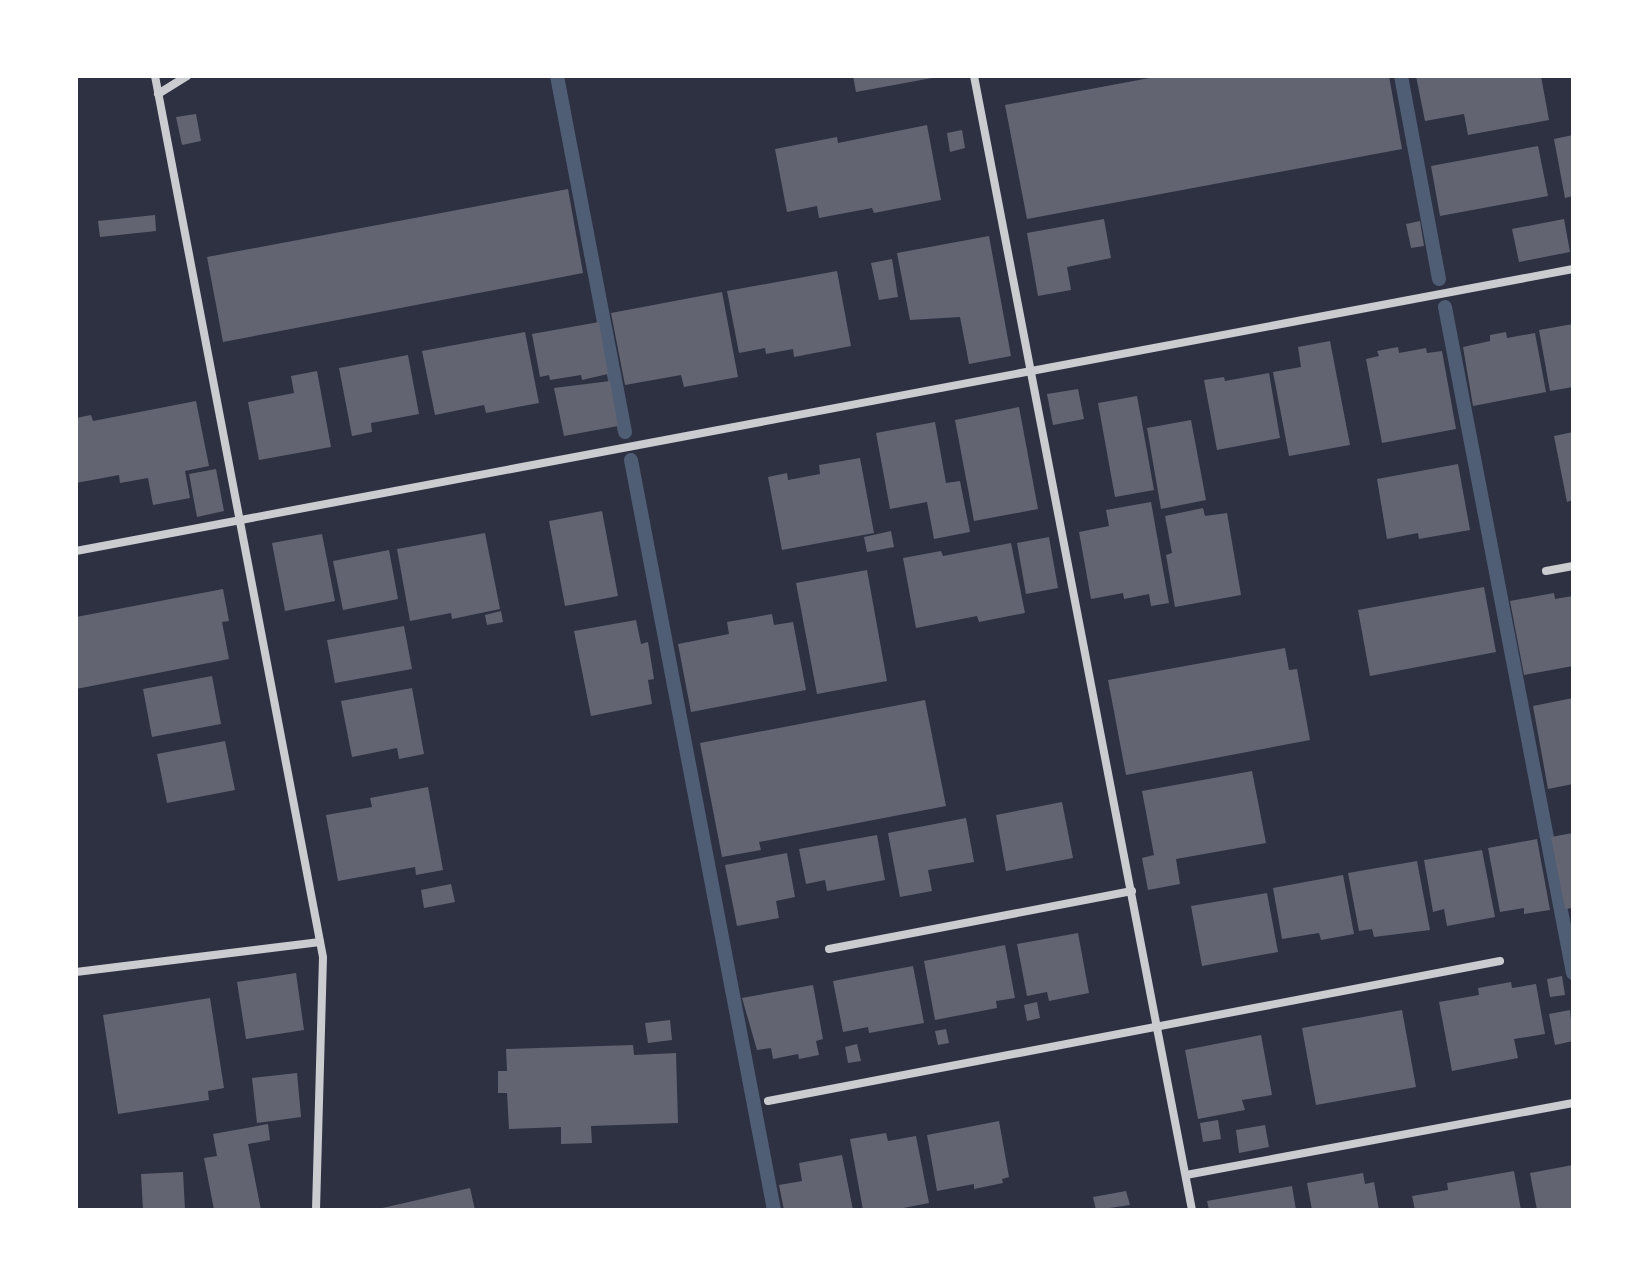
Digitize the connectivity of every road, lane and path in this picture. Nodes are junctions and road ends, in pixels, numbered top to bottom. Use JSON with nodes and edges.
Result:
{"nodes":[{"id":1,"x":155,"y":76,"type":"edge"},
{"id":2,"x":187,"y":76,"type":"edge"},
{"id":3,"x":974,"y":76,"type":"edge"},
{"id":4,"x":158,"y":94,"type":"junction"},
{"id":5,"x":1573,"y":269,"type":"edge"},
{"id":6,"x":1032,"y":369,"type":"junction"},
{"id":7,"x":239,"y":519,"type":"junction"},
{"id":8,"x":76,"y":551,"type":"edge"},
{"id":9,"x":1573,"y":566,"type":"edge"},
{"id":10,"x":1546,"y":571,"type":"dead end"},
{"id":11,"x":1132,"y":891,"type":"junction"},
{"id":12,"x":320,"y":942,"type":"junction"},
{"id":13,"x":829,"y":949,"type":"dead end"},
{"id":14,"x":1500,"y":961,"type":"dead end"},
{"id":15,"x":76,"y":972,"type":"edge"},
{"id":16,"x":1157,"y":1026,"type":"junction"},
{"id":17,"x":768,"y":1101,"type":"dead end"},
{"id":18,"x":1573,"y":1103,"type":"edge"},
{"id":19,"x":1186,"y":1175,"type":"junction"},
{"id":20,"x":316,"y":1210,"type":"edge"},
{"id":21,"x":1192,"y":1210,"type":"edge"}],
"edges":[{"from":1,"to":4,"type":"street"},
{"from":2,"to":4,"type":"street"},
{"from":3,"to":6,"type":"street"},
{"from":4,"to":7,"type":"street"},
{"from":5,"to":6,"type":"street"},
{"from":6,"to":7,"type":"street"},
{"from":6,"to":11,"type":"street"},
{"from":7,"to":8,"type":"street"},
{"from":7,"to":12,"type":"street"},
{"from":9,"to":10,"type":"street"},
{"from":11,"to":13,"type":"street"},
{"from":11,"to":16,"type":"street"},
{"from":12,"to":15,"type":"street"},
{"from":12,"to":20,"type":"street"},
{"from":14,"to":16,"type":"street"},
{"from":16,"to":17,"type":"street"},
{"from":16,"to":19,"type":"street"},
{"from":18,"to":19,"type":"street"},
{"from":19,"to":21,"type":"street"}]}
